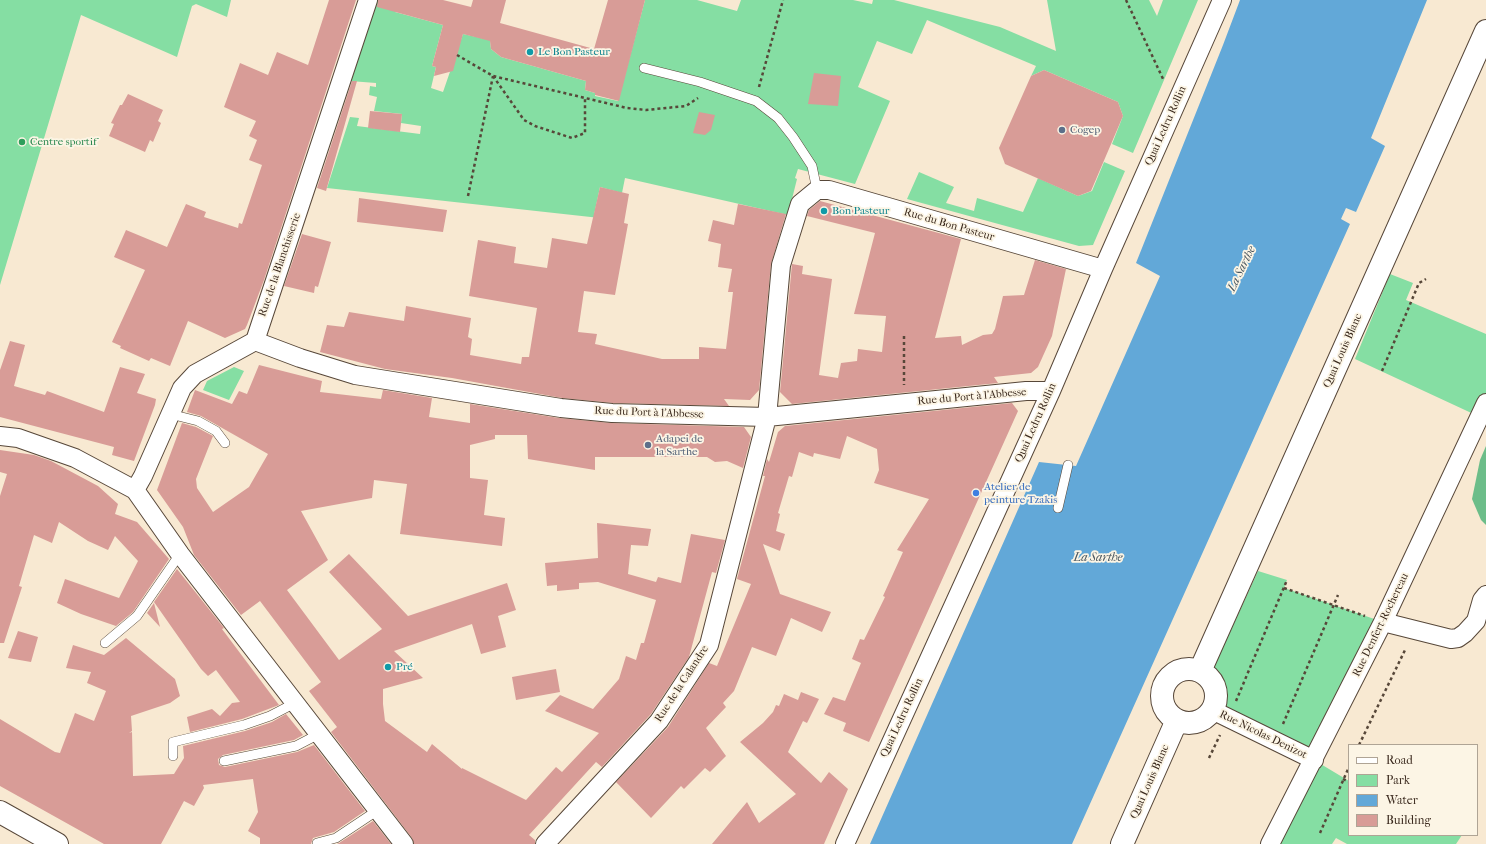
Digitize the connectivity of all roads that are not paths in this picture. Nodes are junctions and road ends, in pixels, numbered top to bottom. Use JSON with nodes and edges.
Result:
{"nodes":[{"id":1,"x":368,"y":0,"type":"edge"},
{"id":2,"x":1222,"y":0,"type":"edge"},
{"id":3,"x":1486,"y":32,"type":"edge"},
{"id":4,"x":644,"y":68,"type":"dead end"},
{"id":5,"x":817,"y":190,"type":"junction"},
{"id":6,"x":1103,"y":269,"type":"junction"},
{"id":7,"x":255,"y":341,"type":"junction"},
{"id":8,"x":1051,"y":391,"type":"junction"},
{"id":9,"x":1486,"y":403,"type":"edge"},
{"id":10,"x":171,"y":413,"type":"junction"},
{"id":11,"x":767,"y":417,"type":"junction"},
{"id":12,"x":0,"y":436,"type":"edge"},
{"id":13,"x":225,"y":443,"type":"dead end"},
{"id":14,"x":1068,"y":465,"type":"dead end"},
{"id":15,"x":135,"y":490,"type":"junction"},
{"id":16,"x":1058,"y":508,"type":"dead end"},
{"id":17,"x":180,"y":554,"type":"junction"},
{"id":18,"x":1486,"y":595,"type":"edge"},
{"id":19,"x":1383,"y":622,"type":"junction"},
{"id":20,"x":105,"y":643,"type":"dead end"},
{"id":21,"x":1200,"y":671,"type":"junction"},
{"id":22,"x":295,"y":703,"type":"junction"},
{"id":23,"x":1212,"y":710,"type":"junction"},
{"id":24,"x":1177,"y":720,"type":"junction"},
{"id":25,"x":319,"y":734,"type":"junction"},
{"id":26,"x":173,"y":756,"type":"dead end"},
{"id":27,"x":1314,"y":760,"type":"junction"},
{"id":28,"x":224,"y":761,"type":"dead end"},
{"id":29,"x":378,"y":810,"type":"junction"},
{"id":30,"x":0,"y":812,"type":"edge"},
{"id":31,"x":317,"y":843,"type":"edge"},
{"id":32,"x":57,"y":844,"type":"edge"},
{"id":33,"x":404,"y":844,"type":"edge"},
{"id":34,"x":545,"y":844,"type":"edge"},
{"id":35,"x":845,"y":844,"type":"edge"},
{"id":36,"x":1122,"y":844,"type":"edge"},
{"id":37,"x":1270,"y":844,"type":"edge"}],
"edges":[{"from":1,"to":7,"type":"street","name":"Rue de la Blanchisserie"},
{"from":2,"to":6,"type":"street","name":"Quai Ledru Rollin"},
{"from":3,"to":21,"type":"main road","name":"Quai Louis Blanc"},
{"from":4,"to":5,"type":"lane"},
{"from":5,"to":6,"type":"street","name":"Rue du Bon Pasteur"},
{"from":5,"to":11,"type":"street"},
{"from":6,"to":8,"type":"street","name":"Quai Ledru Rollin"},
{"from":7,"to":10,"type":"street"},
{"from":7,"to":11,"type":"street","name":"Rue du Port à l'Abbesse"},
{"from":8,"to":11,"type":"street","name":"Rue du Port à l'Abbesse"},
{"from":8,"to":35,"type":"street","name":"Quai Ledru Rollin"},
{"from":9,"to":19,"type":"street","name":"Rue Denfert-Rochereau"},
{"from":10,"to":13,"type":"lane"},
{"from":10,"to":15,"type":"street"},
{"from":11,"to":34,"type":"street","name":"Rue de la Calandre"},
{"from":12,"to":15,"type":"street"},
{"from":14,"to":16,"type":"lane"},
{"from":15,"to":17,"type":"street"},
{"from":17,"to":20,"type":"lane"},
{"from":17,"to":22,"type":"street"},
{"from":18,"to":19,"type":"street"},
{"from":19,"to":27,"type":"street","name":"Rue Denfert-Rochereau"},
{"from":21,"to":23,"type":"main road"},
{"from":21,"to":24,"type":"main road"},
{"from":22,"to":25,"type":"street"},
{"from":22,"to":26,"type":"lane"},
{"from":23,"to":24,"type":"main road"},
{"from":23,"to":27,"type":"street","name":"Rue Nicolas Denizot"},
{"from":24,"to":36,"type":"main road","name":"Quai Louis Blanc"},
{"from":25,"to":28,"type":"lane"},
{"from":25,"to":29,"type":"street"},
{"from":27,"to":37,"type":"street","name":"Rue Denfert-Rochereau"},
{"from":29,"to":31,"type":"lane"},
{"from":29,"to":33,"type":"street"},
{"from":30,"to":32,"type":"main road"}]}
